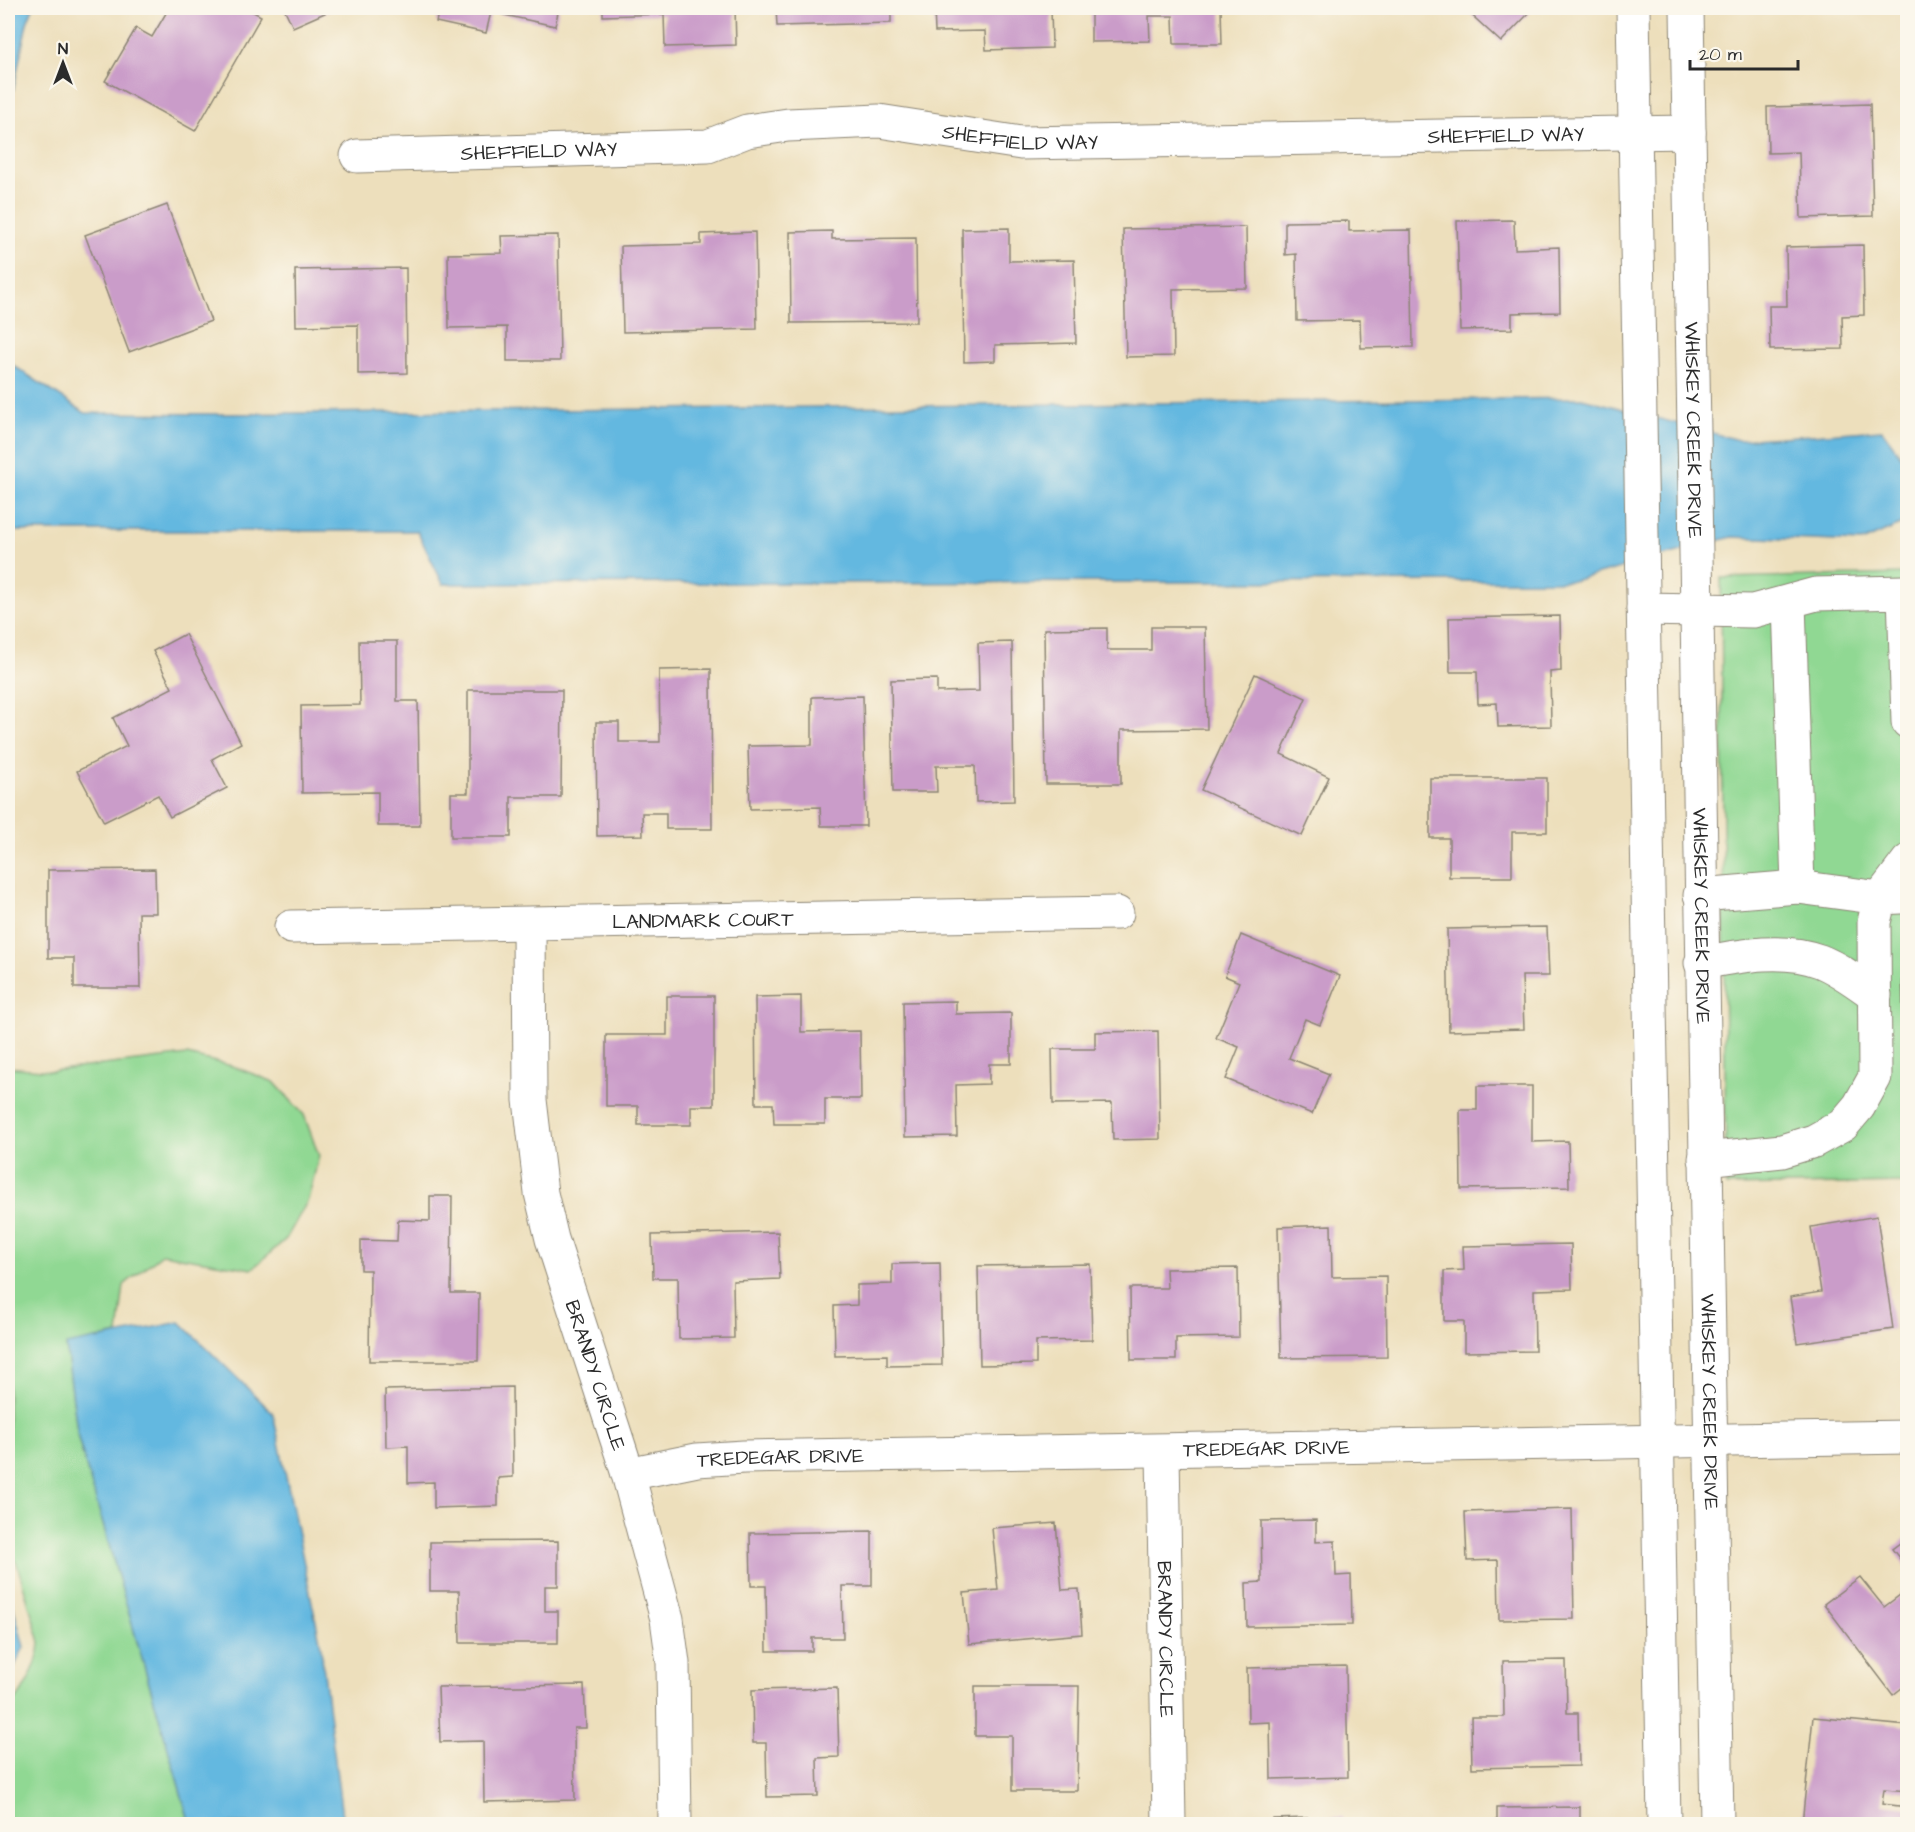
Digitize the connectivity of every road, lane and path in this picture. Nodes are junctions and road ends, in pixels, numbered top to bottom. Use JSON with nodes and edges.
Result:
{"nodes":[{"id":1,"x":1633,"y":8,"type":"edge"},
{"id":2,"x":1687,"y":8,"type":"edge"},
{"id":3,"x":1689,"y":132,"type":"junction"},
{"id":4,"x":1635,"y":134,"type":"junction"},
{"id":5,"x":357,"y":156,"type":"dead end"},
{"id":6,"x":1906,"y":592,"type":"edge"},
{"id":7,"x":1643,"y":594,"type":"junction"},
{"id":8,"x":1696,"y":594,"type":"junction"},
{"id":9,"x":1789,"y":602,"type":"junction"},
{"id":10,"x":1908,"y":722,"type":"edge"},
{"id":11,"x":1908,"y":861,"type":"edge"},
{"id":12,"x":1798,"y":887,"type":"junction"},
{"id":13,"x":1700,"y":895,"type":"junction"},
{"id":14,"x":1894,"y":897,"type":"edge"},
{"id":15,"x":1117,"y":913,"type":"dead end"},
{"id":16,"x":530,"y":924,"type":"junction"},
{"id":17,"x":291,"y":927,"type":"dead end"},
{"id":18,"x":1701,"y":963,"type":"junction"},
{"id":19,"x":1875,"y":995,"type":"junction"},
{"id":20,"x":1705,"y":1160,"type":"junction"},
{"id":21,"x":1908,"y":1437,"type":"edge"},
{"id":22,"x":1657,"y":1439,"type":"junction"},
{"id":23,"x":1711,"y":1441,"type":"junction"},
{"id":24,"x":1163,"y":1451,"type":"junction"},
{"id":25,"x":628,"y":1473,"type":"junction"},
{"id":26,"x":675,"y":1824,"type":"edge"},
{"id":27,"x":1169,"y":1824,"type":"edge"},
{"id":28,"x":1664,"y":1824,"type":"edge"},
{"id":29,"x":1717,"y":1824,"type":"edge"}],
"edges":[{"from":1,"to":4,"type":"street"},
{"from":2,"to":3,"type":"street","name":"WHISKEY CREEK DRIVE"},
{"from":3,"to":4,"type":"street","name":"SHEFFIELD WAY"},
{"from":3,"to":8,"type":"street","name":"WHISKEY CREEK DRIVE"},
{"from":4,"to":5,"type":"street","name":"SHEFFIELD WAY"},
{"from":4,"to":7,"type":"street"},
{"from":6,"to":9,"type":"street"},
{"from":6,"to":10,"type":"street"},
{"from":7,"to":8,"type":"street"},
{"from":7,"to":22,"type":"street"},
{"from":8,"to":9,"type":"street"},
{"from":8,"to":13,"type":"street","name":"WHISKEY CREEK DRIVE"},
{"from":9,"to":12,"type":"street"},
{"from":11,"to":14,"type":"street"},
{"from":12,"to":13,"type":"street"},
{"from":12,"to":14,"type":"street"},
{"from":13,"to":18,"type":"street","name":"WHISKEY CREEK DRIVE"},
{"from":14,"to":19,"type":"street"},
{"from":15,"to":16,"type":"street","name":"LANDMARK COURT"},
{"from":16,"to":17,"type":"street","name":"LANDMARK COURT"},
{"from":16,"to":25,"type":"street","name":"BRANDY CIRCLE"},
{"from":18,"to":19,"type":"street"},
{"from":18,"to":20,"type":"street","name":"WHISKEY CREEK DRIVE"},
{"from":19,"to":20,"type":"street"},
{"from":20,"to":23,"type":"street","name":"WHISKEY CREEK DRIVE"},
{"from":21,"to":23,"type":"street","name":"TREDEGAR DRIVE"},
{"from":22,"to":23,"type":"street","name":"TREDEGAR DRIVE"},
{"from":22,"to":24,"type":"street","name":"TREDEGAR DRIVE"},
{"from":22,"to":28,"type":"street"},
{"from":23,"to":29,"type":"street","name":"WHISKEY CREEK DRIVE"},
{"from":24,"to":25,"type":"street","name":"TREDEGAR DRIVE"},
{"from":24,"to":27,"type":"street","name":"BRANDY CIRCLE"},
{"from":25,"to":26,"type":"street","name":"BRANDY CIRCLE"}]}
